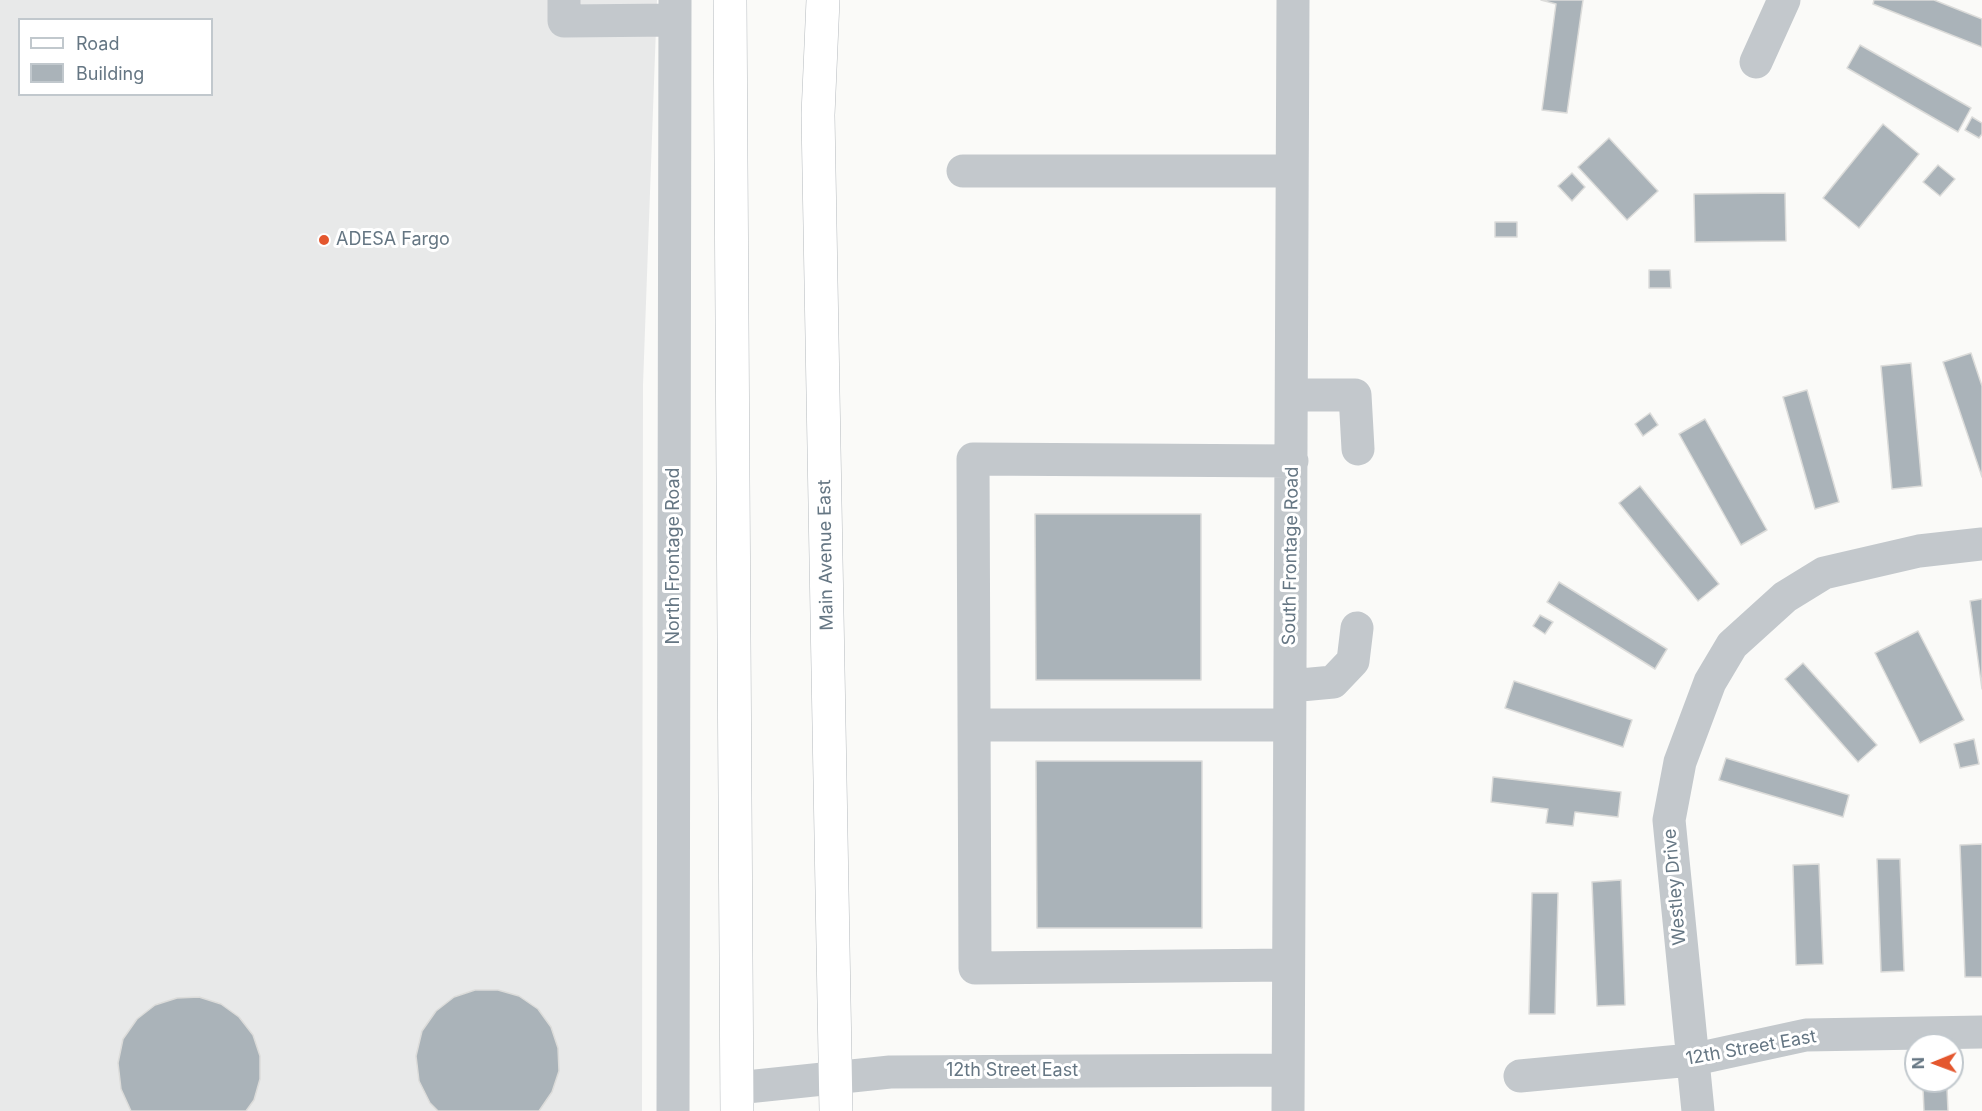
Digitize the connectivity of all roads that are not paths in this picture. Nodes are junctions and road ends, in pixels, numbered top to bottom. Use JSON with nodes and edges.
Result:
{"nodes":[{"id":1,"x":564,"y":0,"type":"edge"},
{"id":2,"x":730,"y":0,"type":"edge"},
{"id":3,"x":823,"y":0,"type":"edge"},
{"id":4,"x":1293,"y":0,"type":"edge"},
{"id":5,"x":1784,"y":0,"type":"edge"},
{"id":6,"x":675,"y":10,"type":"edge"},
{"id":7,"x":1756,"y":62,"type":"dead end"},
{"id":8,"x":963,"y":171,"type":"dead end"},
{"id":9,"x":1292,"y":171,"type":"junction"},
{"id":10,"x":1292,"y":395,"type":"junction"},
{"id":11,"x":1358,"y":449,"type":"dead end"},
{"id":12,"x":1292,"y":461,"type":"junction"},
{"id":13,"x":1982,"y":544,"type":"edge"},
{"id":14,"x":1357,"y":628,"type":"dead end"},
{"id":15,"x":1290,"y":686,"type":"junction"},
{"id":16,"x":974,"y":725,"type":"junction"},
{"id":17,"x":1289,"y":725,"type":"junction"},
{"id":18,"x":1288,"y":965,"type":"junction"},
{"id":19,"x":1982,"y":1032,"type":"edge"},
{"id":20,"x":1691,"y":1060,"type":"junction"},
{"id":21,"x":1288,"y":1070,"type":"junction"},
{"id":22,"x":1520,"y":1076,"type":"dead end"},
{"id":23,"x":836,"y":1079,"type":"junction"},
{"id":24,"x":737,"y":1100,"type":"edge"},
{"id":25,"x":673,"y":1111,"type":"edge"},
{"id":26,"x":836,"y":1111,"type":"edge"},
{"id":27,"x":1288,"y":1111,"type":"edge"},
{"id":28,"x":1698,"y":1111,"type":"edge"}],
"edges":[{"from":1,"to":6,"type":"street"},
{"from":2,"to":24,"type":"main road"},
{"from":3,"to":23,"type":"main road","name":"Main Avenue East"},
{"from":4,"to":9,"type":"street","name":"South Frontage Road"},
{"from":5,"to":7,"type":"street"},
{"from":6,"to":25,"type":"street","name":"North Frontage Road"},
{"from":8,"to":9,"type":"street"},
{"from":9,"to":10,"type":"street","name":"South Frontage Road"},
{"from":10,"to":11,"type":"street"},
{"from":10,"to":12,"type":"street","name":"South Frontage Road"},
{"from":12,"to":15,"type":"street","name":"South Frontage Road"},
{"from":12,"to":16,"type":"street"},
{"from":13,"to":20,"type":"street","name":"Westley Drive"},
{"from":14,"to":15,"type":"street"},
{"from":15,"to":17,"type":"street","name":"South Frontage Road"},
{"from":16,"to":17,"type":"street"},
{"from":16,"to":18,"type":"street"},
{"from":17,"to":18,"type":"street","name":"South Frontage Road"},
{"from":18,"to":21,"type":"street","name":"South Frontage Road"},
{"from":19,"to":20,"type":"street","name":"12th Street East"},
{"from":20,"to":22,"type":"street","name":"12th Street East"},
{"from":20,"to":28,"type":"street","name":"Westley Drive"},
{"from":21,"to":23,"type":"street","name":"12th Street East"},
{"from":21,"to":27,"type":"street","name":"South Frontage Road"},
{"from":23,"to":24,"type":"street","name":"12th Street East"},
{"from":23,"to":26,"type":"main road","name":"Main Avenue East"}]}
